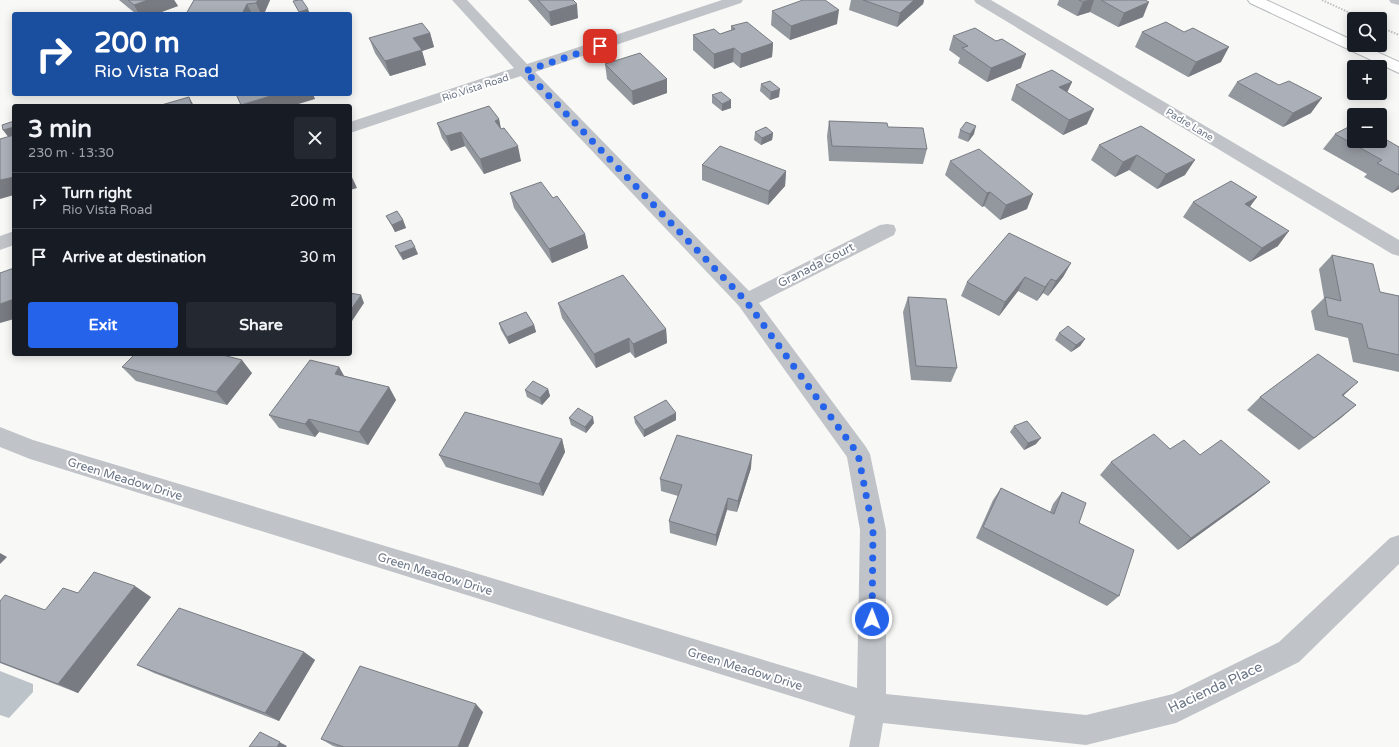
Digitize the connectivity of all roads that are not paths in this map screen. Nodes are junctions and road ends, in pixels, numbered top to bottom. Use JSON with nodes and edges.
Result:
{"nodes":[{"id":1,"x":459,"y":0,"type":"edge"},
{"id":2,"x":736,"y":0,"type":"edge"},
{"id":3,"x":981,"y":0,"type":"edge"},
{"id":4,"x":1255,"y":0,"type":"edge"},
{"id":5,"x":1399,"y":68,"type":"edge"},
{"id":6,"x":525,"y":71,"type":"junction"},
{"id":7,"x":352,"y":127,"type":"edge"},
{"id":8,"x":887,"y":230,"type":"dead end"},
{"id":9,"x":12,"y":239,"type":"edge"},
{"id":10,"x":0,"y":242,"type":"edge"},
{"id":11,"x":1399,"y":249,"type":"edge"},
{"id":12,"x":746,"y":301,"type":"junction"},
{"id":13,"x":0,"y":437,"type":"edge"},
{"id":14,"x":1399,"y":547,"type":"edge"},
{"id":15,"x":871,"y":708,"type":"junction"},
{"id":16,"x":864,"y":747,"type":"edge"}],
"edges":[{"from":1,"to":6,"type":"street"},
{"from":2,"to":6,"type":"street","name":"Rio Vista Road"},
{"from":3,"to":11,"type":"street","name":"Padre Lane"},
{"from":4,"to":5,"type":"main road"},
{"from":6,"to":7,"type":"street","name":"Rio Vista Road"},
{"from":6,"to":12,"type":"street"},
{"from":8,"to":12,"type":"street","name":"Granada Court"},
{"from":9,"to":10,"type":"street"},
{"from":12,"to":15,"type":"street"},
{"from":13,"to":15,"type":"street","name":"Green Meadow Drive"},
{"from":14,"to":15,"type":"street","name":"Hacienda Place"},
{"from":15,"to":16,"type":"street"}]}
